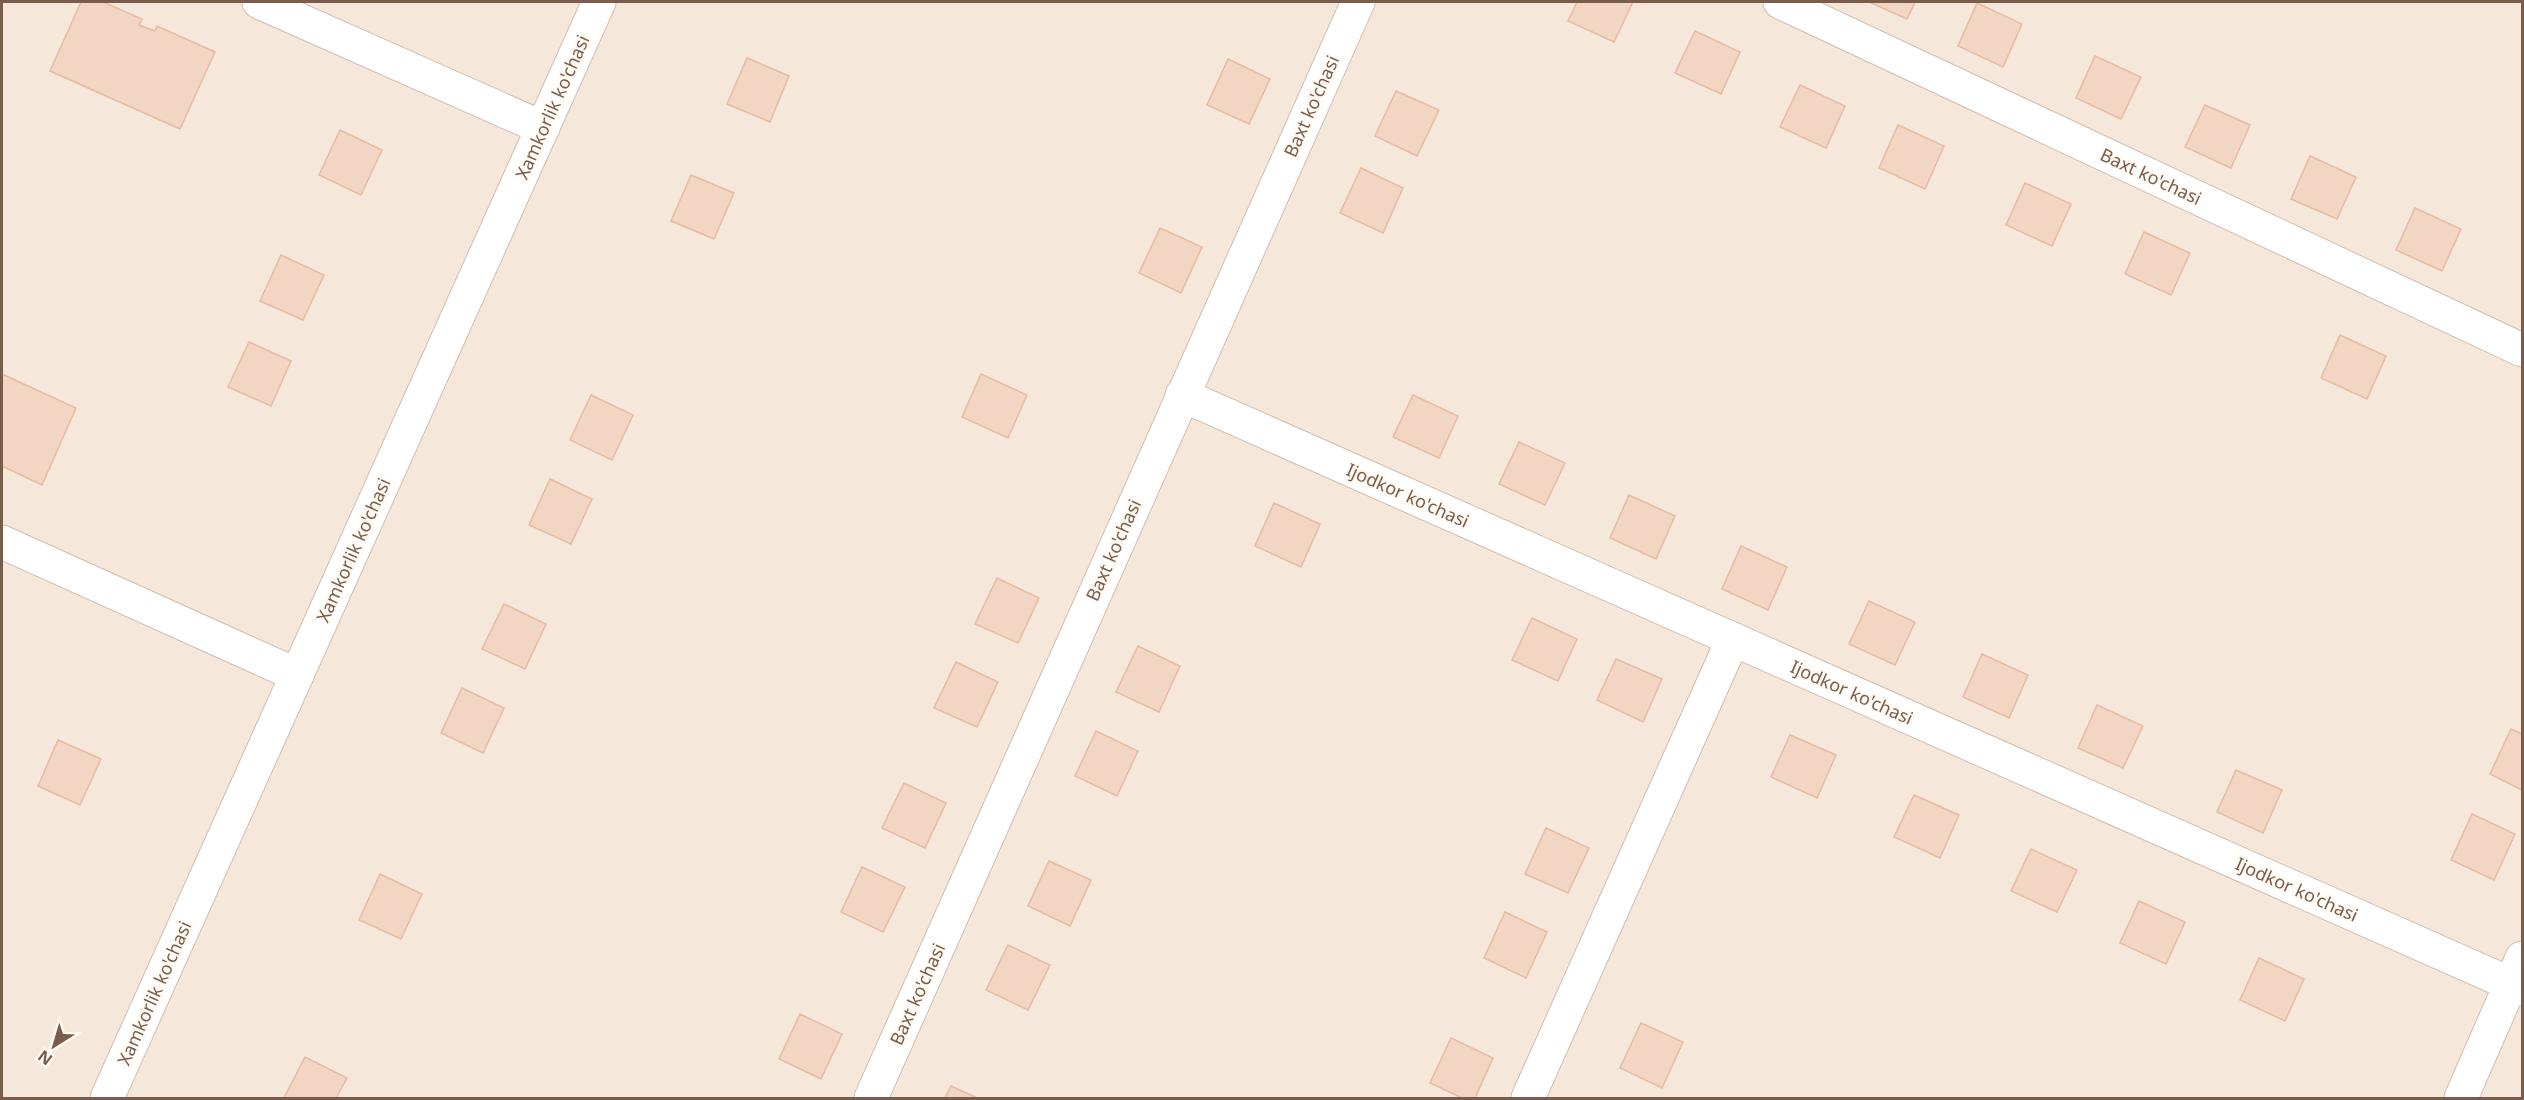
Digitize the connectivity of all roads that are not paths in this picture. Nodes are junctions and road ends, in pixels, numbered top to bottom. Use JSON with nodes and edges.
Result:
{"nodes":[{"id":1,"x":259,"y":2,"type":"edge"},
{"id":2,"x":599,"y":2,"type":"edge"},
{"id":3,"x":1358,"y":2,"type":"edge"},
{"id":4,"x":1780,"y":2,"type":"edge"},
{"id":5,"x":543,"y":128,"type":"junction"},
{"id":6,"x":2523,"y":350,"type":"edge"},
{"id":7,"x":1182,"y":394,"type":"junction"},
{"id":8,"x":2,"y":542,"type":"edge"},
{"id":9,"x":1733,"y":639,"type":"junction"},
{"id":10,"x":297,"y":675,"type":"junction"},
{"id":11,"x":2519,"y":977,"type":"edge"},
{"id":12,"x":106,"y":1098,"type":"edge"},
{"id":13,"x":871,"y":1098,"type":"edge"},
{"id":14,"x":1528,"y":1098,"type":"edge"},
{"id":15,"x":2461,"y":1098,"type":"edge"}],
"edges":[{"from":1,"to":5,"type":"street"},
{"from":2,"to":5,"type":"street","name":"Xamkorlik ko'chasi"},
{"from":3,"to":7,"type":"street","name":"Baxt ko'chasi"},
{"from":4,"to":6,"type":"street","name":"Baxt ko'chasi"},
{"from":5,"to":10,"type":"street","name":"Xamkorlik ko'chasi"},
{"from":7,"to":9,"type":"street","name":"Ijodkor ko'chasi"},
{"from":7,"to":13,"type":"street","name":"Baxt ko'chasi"},
{"from":8,"to":10,"type":"street"},
{"from":9,"to":11,"type":"street","name":"Ijodkor ko'chasi"},
{"from":9,"to":14,"type":"street"},
{"from":10,"to":12,"type":"street","name":"Xamkorlik ko'chasi"},
{"from":11,"to":15,"type":"street"}]}
